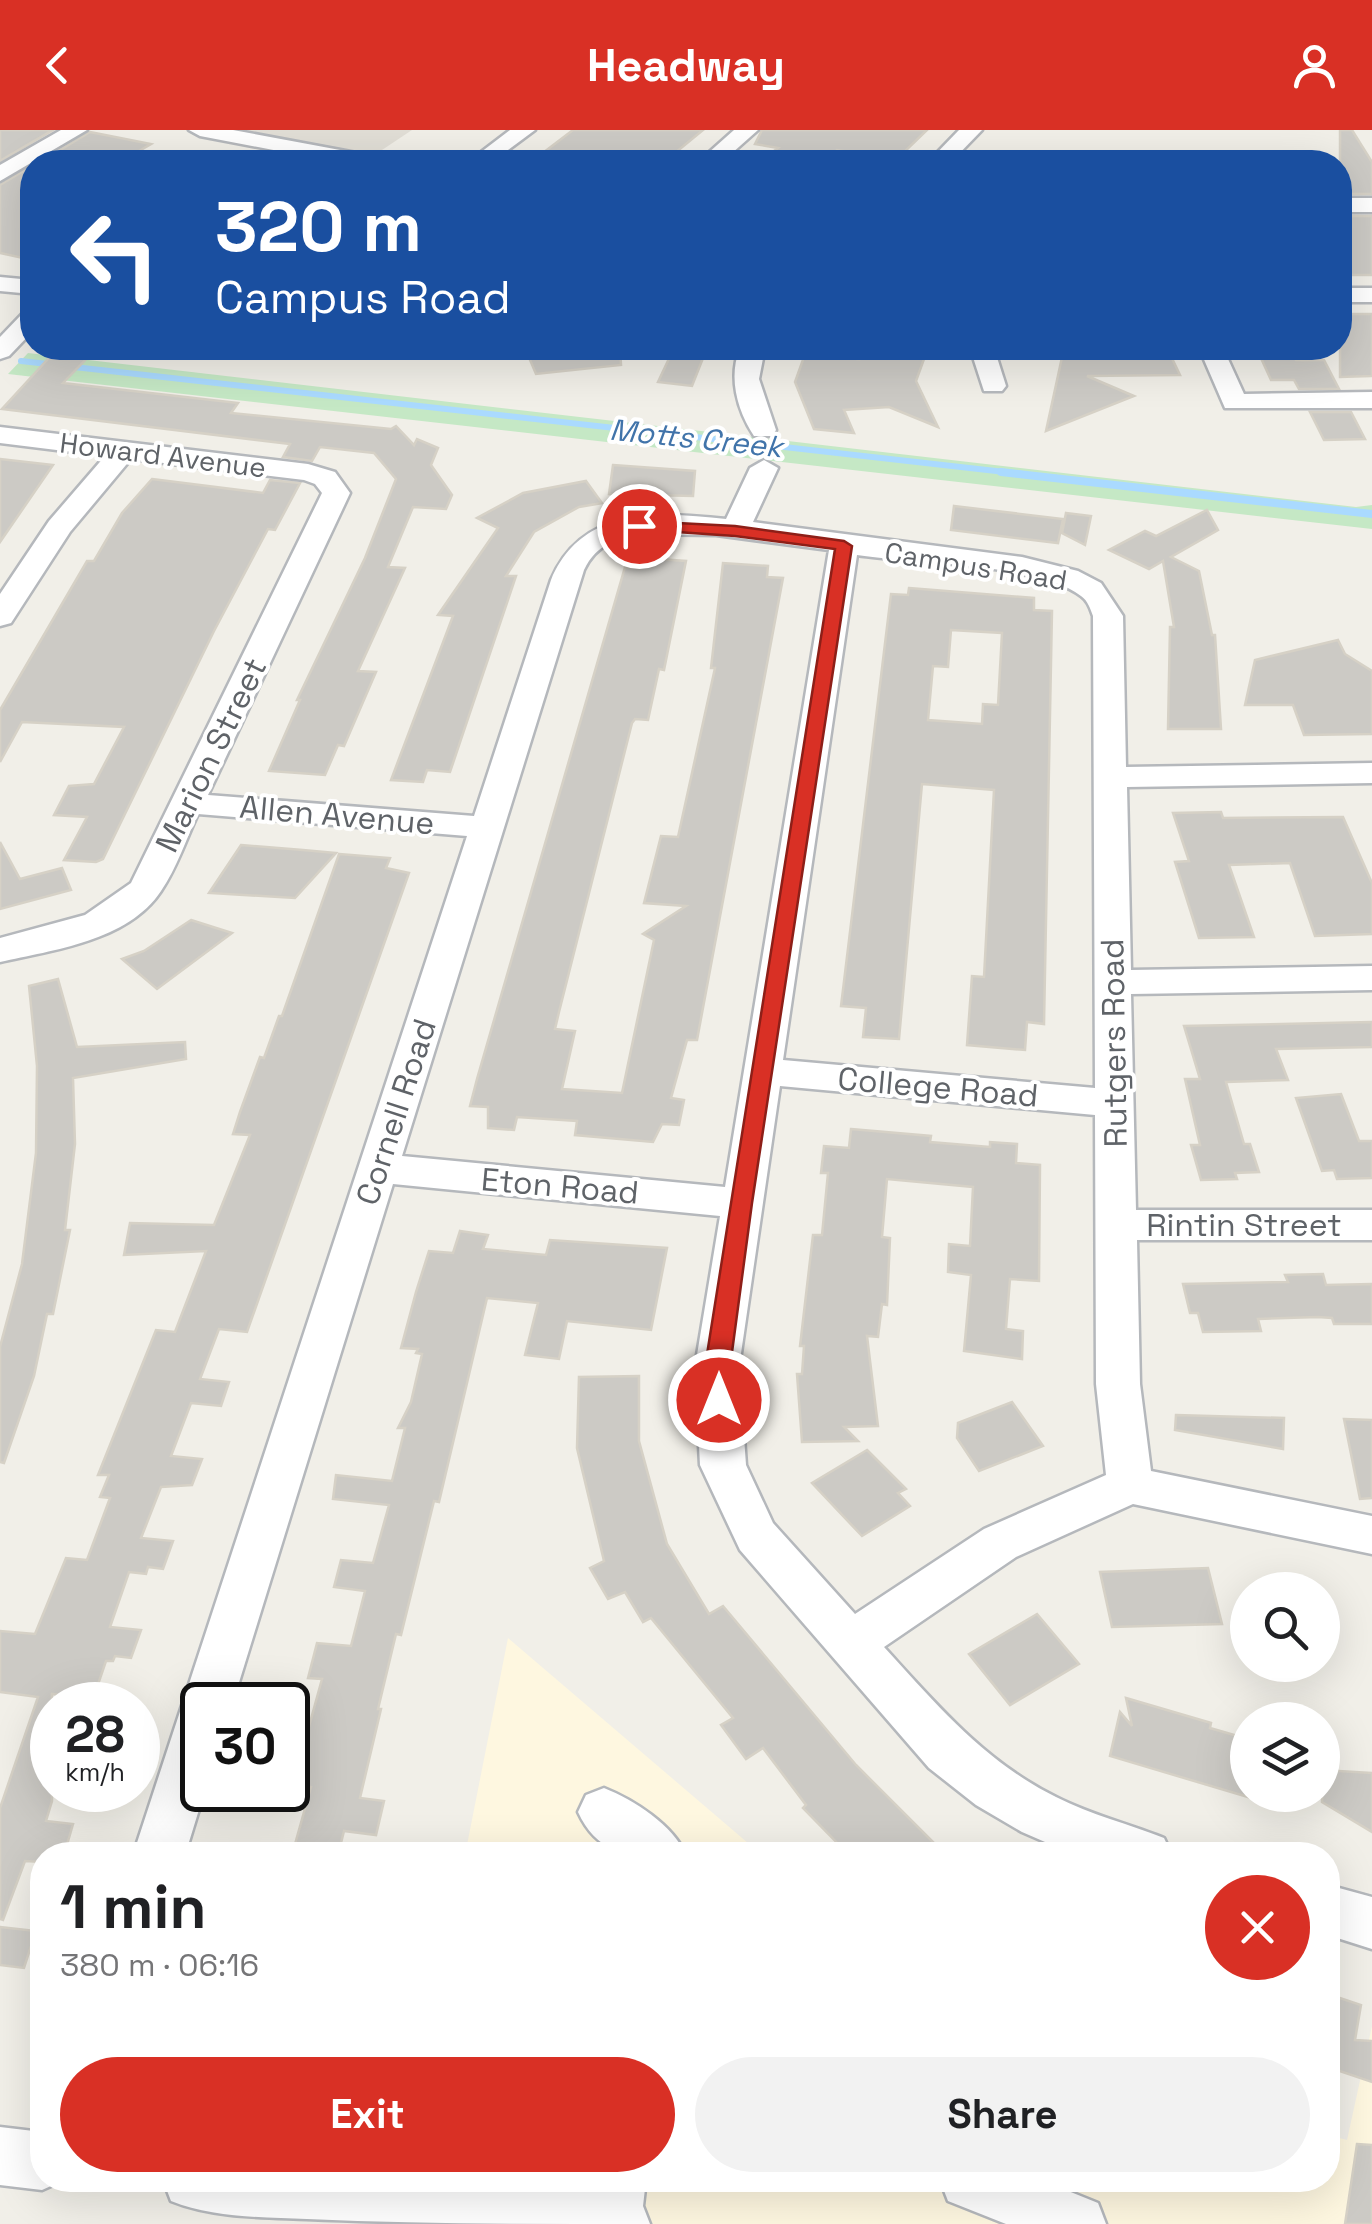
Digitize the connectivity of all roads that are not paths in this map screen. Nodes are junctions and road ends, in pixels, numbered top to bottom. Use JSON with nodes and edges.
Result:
{"nodes":[{"id":1,"x":76,"y":130,"type":"edge"},
{"id":2,"x":200,"y":130,"type":"edge"},
{"id":3,"x":524,"y":130,"type":"edge"},
{"id":4,"x":747,"y":130,"type":"edge"},
{"id":5,"x":971,"y":130,"type":"edge"},
{"id":6,"x":276,"y":145,"type":"junction"},
{"id":7,"x":41,"y":150,"type":"edge"},
{"id":8,"x":268,"y":150,"type":"edge"},
{"id":9,"x":303,"y":150,"type":"edge"},
{"id":10,"x":496,"y":150,"type":"edge"},
{"id":11,"x":723,"y":150,"type":"edge"},
{"id":12,"x":951,"y":150,"type":"edge"},
{"id":13,"x":20,"y":330,"type":"edge"},
{"id":14,"x":0,"y":351,"type":"edge"},
{"id":15,"x":747,"y":360,"type":"edge"},
{"id":16,"x":985,"y":360,"type":"edge"},
{"id":17,"x":1217,"y":360,"type":"edge"},
{"id":18,"x":993,"y":386,"type":"dead end"},
{"id":19,"x":1372,"y":400,"type":"edge"},
{"id":20,"x":762,"y":430,"type":"dead end"},
{"id":21,"x":0,"y":435,"type":"edge"},
{"id":22,"x":124,"y":450,"type":"junction"},
{"id":23,"x":764,"y":468,"type":"dead end"},
{"id":24,"x":324,"y":478,"type":"joint"},
{"id":25,"x":735,"y":531,"type":"junction"},
{"id":26,"x":604,"y":533,"type":"joint"},
{"id":27,"x":844,"y":546,"type":"junction"},
{"id":28,"x":1103,"y":602,"type":"joint"},
{"id":29,"x":0,"y":618,"type":"edge"},
{"id":30,"x":1372,"y":773,"type":"edge"},
{"id":31,"x":1110,"y":777,"type":"junction"},
{"id":32,"x":188,"y":803,"type":"junction"},
{"id":33,"x":487,"y":827,"type":"junction"},
{"id":34,"x":0,"y":950,"type":"edge"},
{"id":35,"x":1372,"y":978,"type":"edge"},
{"id":36,"x":1114,"y":982,"type":"junction"},
{"id":37,"x":761,"y":1071,"type":"junction"},
{"id":38,"x":1114,"y":1103,"type":"junction"},
{"id":39,"x":379,"y":1168,"type":"junction"},
{"id":40,"x":740,"y":1203,"type":"junction"},
{"id":41,"x":1116,"y":1225,"type":"junction"},
{"id":42,"x":1372,"y":1225,"type":"edge"},
{"id":43,"x":1130,"y":1485,"type":"junction"},
{"id":44,"x":1372,"y":1535,"type":"edge"},
{"id":45,"x":852,"y":1642,"type":"junction"},
{"id":46,"x":214,"y":1682,"type":"edge"},
{"id":47,"x":180,"y":1789,"type":"edge"},
{"id":48,"x":604,"y":1812,"type":"dead end"},
{"id":49,"x":163,"y":1842,"type":"edge"},
{"id":50,"x":643,"y":1842,"type":"edge"},
{"id":51,"x":1104,"y":1842,"type":"edge"},
{"id":52,"x":1340,"y":1914,"type":"edge"},
{"id":53,"x":1372,"y":1923,"type":"edge"},
{"id":54,"x":0,"y":2156,"type":"edge"},
{"id":55,"x":30,"y":2160,"type":"edge"},
{"id":56,"x":222,"y":2192,"type":"edge"},
{"id":57,"x":998,"y":2192,"type":"edge"},
{"id":58,"x":257,"y":2206,"type":"edge"},
{"id":59,"x":617,"y":2209,"type":"edge"},
{"id":60,"x":1077,"y":2224,"type":"edge"}],
"edges":[{"from":1,"to":7,"type":"street"},
{"from":2,"to":6,"type":"street"},
{"from":3,"to":10,"type":"street"},
{"from":4,"to":11,"type":"street"},
{"from":5,"to":12,"type":"street"},
{"from":6,"to":8,"type":"street"},
{"from":6,"to":9,"type":"street"},
{"from":13,"to":14,"type":"street"},
{"from":15,"to":20,"type":"street"},
{"from":16,"to":18,"type":"street"},
{"from":17,"to":19,"type":"street"},
{"from":21,"to":22,"type":"street","name":"Howard Avenue"},
{"from":22,"to":24,"type":"street","name":"Howard Avenue"},
{"from":22,"to":29,"type":"street"},
{"from":23,"to":25,"type":"street"},
{"from":24,"to":32,"type":"street","name":"Marion Street"},
{"from":25,"to":26,"type":"street","name":"Campus Road"},
{"from":25,"to":27,"type":"street","name":"Campus Road"},
{"from":26,"to":33,"type":"street","name":"Cornell Road"},
{"from":27,"to":28,"type":"street","name":"Campus Road"},
{"from":27,"to":37,"type":"street"},
{"from":28,"to":31,"type":"street","name":"Rutgers Road"},
{"from":30,"to":31,"type":"street"},
{"from":31,"to":36,"type":"street","name":"Rutgers Road"},
{"from":32,"to":33,"type":"street","name":"Allen Avenue"},
{"from":32,"to":34,"type":"street","name":"Marion Street"},
{"from":33,"to":39,"type":"street","name":"Cornell Road"},
{"from":35,"to":36,"type":"street"},
{"from":36,"to":38,"type":"street","name":"Rutgers Road"},
{"from":37,"to":38,"type":"street","name":"College Road"},
{"from":37,"to":40,"type":"street"},
{"from":38,"to":41,"type":"street","name":"Rutgers Road"},
{"from":39,"to":40,"type":"street","name":"Eton Road"},
{"from":39,"to":46,"type":"street","name":"Cornell Road"},
{"from":40,"to":45,"type":"street"},
{"from":41,"to":42,"type":"street","name":"Rintin Street"},
{"from":41,"to":43,"type":"street","name":"Rutgers Road"},
{"from":43,"to":44,"type":"street"},
{"from":43,"to":45,"type":"street"},
{"from":45,"to":51,"type":"street"},
{"from":47,"to":49,"type":"street"},
{"from":48,"to":50,"type":"street"},
{"from":52,"to":53,"type":"street"},
{"from":54,"to":55,"type":"street"},
{"from":56,"to":58,"type":"street"},
{"from":57,"to":60,"type":"street"},
{"from":58,"to":59,"type":"street"}]}
